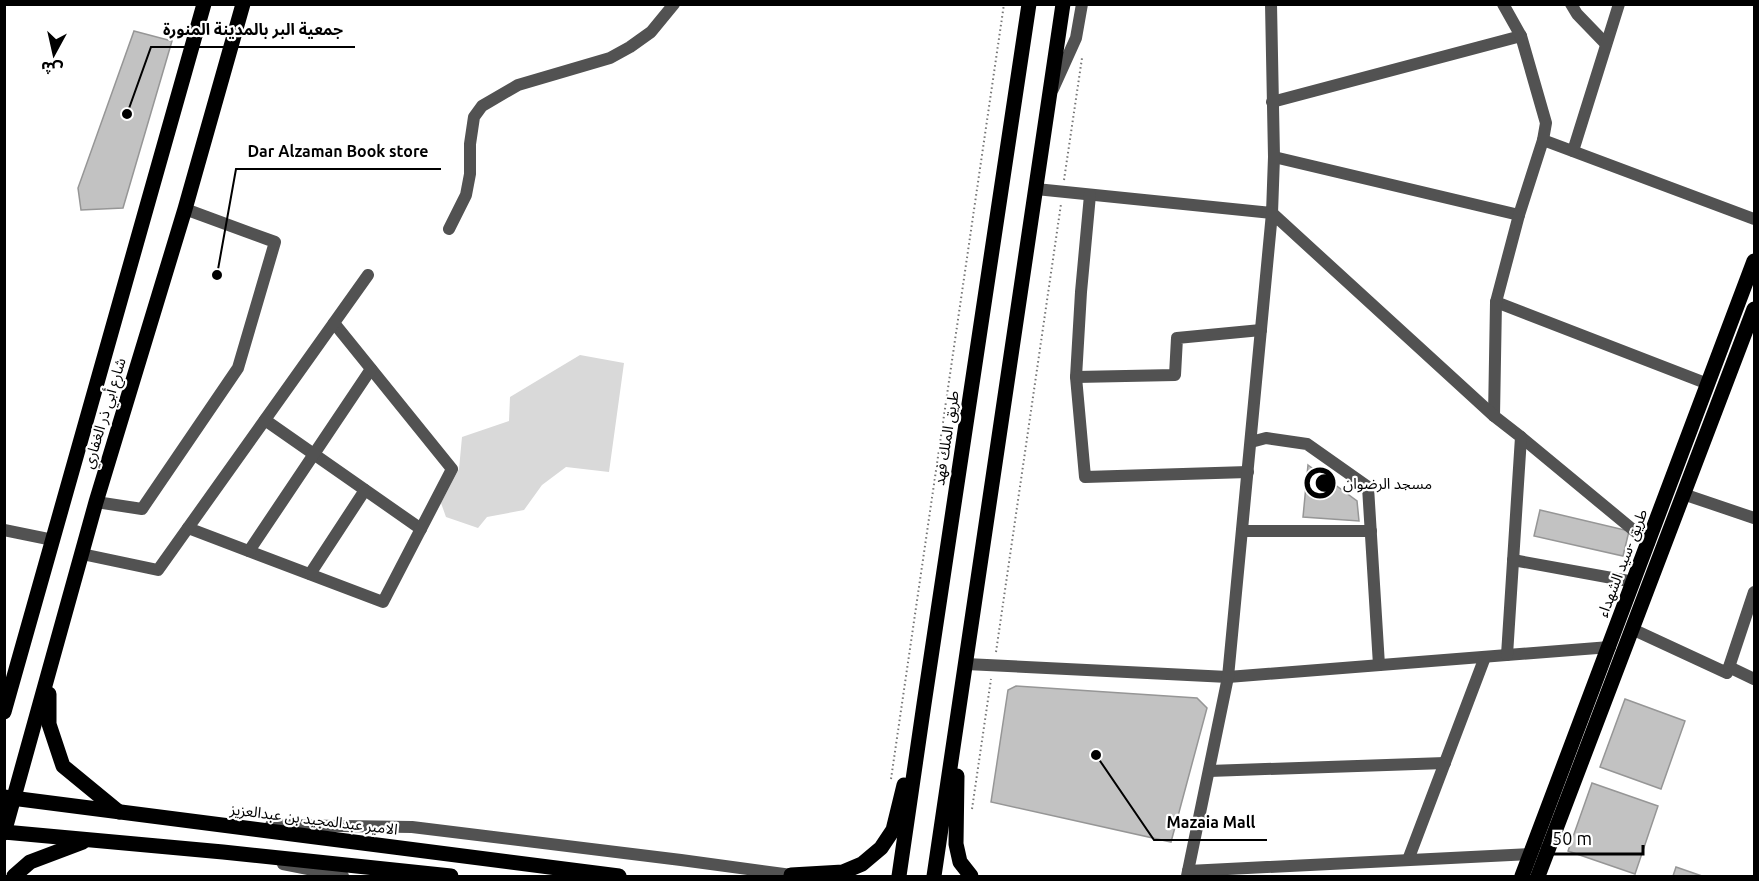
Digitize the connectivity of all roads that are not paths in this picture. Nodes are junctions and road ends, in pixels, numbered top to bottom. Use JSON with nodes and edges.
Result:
{"nodes":[{"id":1,"x":204,"y":4,"type":"edge"},
{"id":2,"x":243,"y":4,"type":"edge"},
{"id":3,"x":674,"y":4,"type":"edge"},
{"id":4,"x":1029,"y":4,"type":"edge"},
{"id":5,"x":1063,"y":4,"type":"edge"},
{"id":6,"x":1082,"y":4,"type":"edge"},
{"id":7,"x":1271,"y":4,"type":"edge"},
{"id":8,"x":1503,"y":4,"type":"edge"},
{"id":9,"x":1571,"y":4,"type":"edge"},
{"id":10,"x":1619,"y":4,"type":"edge"},
{"id":11,"x":1521,"y":36,"type":"junction"},
{"id":12,"x":1605,"y":44,"type":"junction"},
{"id":13,"x":1049,"y":98,"type":"junction"},
{"id":14,"x":1272,"y":102,"type":"junction"},
{"id":15,"x":1543,"y":140,"type":"junction"},
{"id":16,"x":1573,"y":151,"type":"junction"},
{"id":17,"x":1274,"y":157,"type":"junction"},
{"id":18,"x":1036,"y":189,"type":"junction"},
{"id":19,"x":1090,"y":195,"type":"junction"},
{"id":20,"x":185,"y":208,"type":"junction"},
{"id":21,"x":1272,"y":213,"type":"junction"},
{"id":22,"x":1519,"y":214,"type":"junction"},
{"id":23,"x":1755,"y":219,"type":"edge"},
{"id":24,"x":449,"y":230,"type":"dead end"},
{"id":25,"x":1755,"y":261,"type":"edge"},
{"id":26,"x":368,"y":275,"type":"dead end"},
{"id":27,"x":1496,"y":302,"type":"junction"},
{"id":28,"x":1755,"y":309,"type":"edge"},
{"id":29,"x":334,"y":323,"type":"junction"},
{"id":30,"x":1261,"y":330,"type":"junction"},
{"id":31,"x":1751,"y":331,"type":"edge"},
{"id":32,"x":371,"y":369,"type":"junction"},
{"id":33,"x":1076,"y":377,"type":"junction"},
{"id":34,"x":1708,"y":384,"type":"junction"},
{"id":35,"x":1494,"y":416,"type":"junction"},
{"id":36,"x":265,"y":420,"type":"junction"},
{"id":37,"x":1521,"y":437,"type":"junction"},
{"id":38,"x":1251,"y":442,"type":"junction"},
{"id":39,"x":314,"y":455,"type":"junction"},
{"id":40,"x":1248,"y":472,"type":"junction"},
{"id":41,"x":365,"y":490,"type":"junction"},
{"id":42,"x":1683,"y":494,"type":"junction"},
{"id":43,"x":96,"y":502,"type":"junction"},
{"id":44,"x":1755,"y":518,"type":"edge"},
{"id":45,"x":188,"y":528,"type":"junction"},
{"id":46,"x":421,"y":529,"type":"junction"},
{"id":47,"x":4,"y":530,"type":"edge"},
{"id":48,"x":1242,"y":531,"type":"junction"},
{"id":49,"x":1371,"y":531,"type":"junction"},
{"id":50,"x":53,"y":540,"type":"junction"},
{"id":51,"x":1649,"y":543,"type":"junction"},
{"id":52,"x":249,"y":551,"type":"junction"},
{"id":53,"x":82,"y":554,"type":"junction"},
{"id":54,"x":1514,"y":560,"type":"junction"},
{"id":55,"x":310,"y":574,"type":"junction"},
{"id":56,"x":1634,"y":582,"type":"junction"},
{"id":57,"x":1755,"y":592,"type":"edge"},
{"id":58,"x":1632,"y":629,"type":"junction"},
{"id":59,"x":1610,"y":647,"type":"junction"},
{"id":60,"x":1507,"y":655,"type":"junction"},
{"id":61,"x":1485,"y":657,"type":"junction"},
{"id":62,"x":966,"y":664,"type":"junction"},
{"id":63,"x":1379,"y":665,"type":"junction"},
{"id":64,"x":1729,"y":667,"type":"junction"},
{"id":65,"x":49,"y":672,"type":"junction"},
{"id":66,"x":1228,"y":677,"type":"junction"},
{"id":67,"x":1755,"y":679,"type":"edge"},
{"id":68,"x":924,"y":704,"type":"junction"},
{"id":69,"x":5,"y":708,"type":"edge"},
{"id":70,"x":958,"y":712,"type":"junction"},
{"id":71,"x":1445,"y":763,"type":"junction"},
{"id":72,"x":1209,"y":771,"type":"junction"},
{"id":73,"x":9,"y":798,"type":"edge"},
{"id":74,"x":119,"y":812,"type":"junction"},
{"id":75,"x":219,"y":825,"type":"junction"},
{"id":76,"x":5,"y":832,"type":"edge"},
{"id":77,"x":86,"y":840,"type":"junction"},
{"id":78,"x":223,"y":852,"type":"junction"},
{"id":79,"x":1531,"y":854,"type":"junction"},
{"id":80,"x":1408,"y":860,"type":"junction"},
{"id":81,"x":1188,"y":874,"type":"edge"},
{"id":82,"x":14,"y":876,"type":"edge"},
{"id":83,"x":343,"y":876,"type":"edge"},
{"id":84,"x":451,"y":876,"type":"edge"},
{"id":85,"x":619,"y":876,"type":"edge"},
{"id":86,"x":795,"y":876,"type":"edge"},
{"id":87,"x":900,"y":876,"type":"edge"},
{"id":88,"x":934,"y":876,"type":"edge"},
{"id":89,"x":971,"y":876,"type":"edge"},
{"id":90,"x":1522,"y":876,"type":"edge"},
{"id":91,"x":1538,"y":876,"type":"edge"}],
"edges":[{"from":1,"to":50,"type":"main road","name":"شارع أبي ذر الغفاري"},
{"from":2,"to":20,"type":"main road","name":"شارع أبي ذر الغفاري"},
{"from":3,"to":24,"type":"street"},
{"from":4,"to":68,"type":"main road","name":"طريق الملك فهد"},
{"from":5,"to":13,"type":"main road"},
{"from":6,"to":13,"type":"street"},
{"from":7,"to":14,"type":"street"},
{"from":8,"to":11,"type":"street"},
{"from":9,"to":12,"type":"street"},
{"from":10,"to":12,"type":"street"},
{"from":11,"to":14,"type":"street"},
{"from":11,"to":15,"type":"street"},
{"from":12,"to":16,"type":"street"},
{"from":13,"to":18,"type":"main road"},
{"from":14,"to":17,"type":"street"},
{"from":15,"to":16,"type":"street"},
{"from":15,"to":22,"type":"street"},
{"from":16,"to":23,"type":"street"},
{"from":17,"to":21,"type":"street"},
{"from":17,"to":22,"type":"street"},
{"from":18,"to":19,"type":"street"},
{"from":18,"to":62,"type":"main road"},
{"from":19,"to":21,"type":"street"},
{"from":19,"to":33,"type":"street"},
{"from":20,"to":43,"type":"main road","name":"شارع أبي ذر الغفاري"},
{"from":20,"to":43,"type":"street"},
{"from":21,"to":30,"type":"street"},
{"from":21,"to":35,"type":"street"},
{"from":22,"to":27,"type":"street"},
{"from":25,"to":34,"type":"main road","name":"طريق -سيد الشهداء"},
{"from":26,"to":29,"type":"street"},
{"from":27,"to":34,"type":"street"},
{"from":27,"to":35,"type":"street"},
{"from":28,"to":31,"type":"main road"},
{"from":29,"to":32,"type":"street"},
{"from":29,"to":36,"type":"street"},
{"from":30,"to":33,"type":"street"},
{"from":30,"to":38,"type":"street"},
{"from":31,"to":42,"type":"main road"},
{"from":32,"to":39,"type":"street"},
{"from":32,"to":46,"type":"street"},
{"from":33,"to":40,"type":"street"},
{"from":34,"to":51,"type":"main road","name":"طريق -سيد الشهداء"},
{"from":35,"to":37,"type":"street"},
{"from":36,"to":39,"type":"street"},
{"from":36,"to":45,"type":"street"},
{"from":37,"to":51,"type":"street"},
{"from":37,"to":54,"type":"street"},
{"from":38,"to":40,"type":"street"},
{"from":38,"to":49,"type":"street"},
{"from":39,"to":41,"type":"street"},
{"from":39,"to":52,"type":"street"},
{"from":40,"to":48,"type":"street"},
{"from":41,"to":46,"type":"street"},
{"from":41,"to":55,"type":"street"},
{"from":42,"to":44,"type":"street"},
{"from":42,"to":58,"type":"main road"},
{"from":43,"to":53,"type":"main road","name":"شارع أبي ذر الغفاري"},
{"from":45,"to":52,"type":"street"},
{"from":45,"to":53,"type":"street"},
{"from":46,"to":55,"type":"street"},
{"from":47,"to":50,"type":"street"},
{"from":48,"to":49,"type":"street"},
{"from":48,"to":66,"type":"street"},
{"from":49,"to":63,"type":"street"},
{"from":50,"to":69,"type":"main road","name":"شارع أبي ذر الغفاري"},
{"from":51,"to":56,"type":"main road","name":"طريق -سيد الشهداء"},
{"from":52,"to":55,"type":"street"},
{"from":53,"to":65,"type":"main road","name":"شارع أبي ذر الغفاري"},
{"from":54,"to":56,"type":"street"},
{"from":54,"to":60,"type":"street"},
{"from":56,"to":59,"type":"main road","name":"طريق -سيد الشهداء"},
{"from":57,"to":64,"type":"street"},
{"from":58,"to":64,"type":"street"},
{"from":58,"to":91,"type":"main road"},
{"from":59,"to":60,"type":"street"},
{"from":59,"to":79,"type":"main road","name":"طريق -سيد الشهداء"},
{"from":60,"to":61,"type":"street"},
{"from":61,"to":63,"type":"street"},
{"from":61,"to":71,"type":"street"},
{"from":62,"to":66,"type":"street"},
{"from":62,"to":70,"type":"main road"},
{"from":63,"to":66,"type":"street"},
{"from":64,"to":67,"type":"street"},
{"from":65,"to":73,"type":"main road","name":"شارع أبي ذر الغفاري"},
{"from":65,"to":74,"type":"main road"},
{"from":66,"to":72,"type":"street"},
{"from":68,"to":86,"type":"main road"},
{"from":68,"to":87,"type":"main road","name":"طريق الملك فهد"},
{"from":70,"to":88,"type":"main road"},
{"from":70,"to":89,"type":"main road"},
{"from":71,"to":72,"type":"street"},
{"from":71,"to":80,"type":"street"},
{"from":72,"to":81,"type":"street"},
{"from":73,"to":74,"type":"main road","name":"الامير عبدالمجيد بن عبدالعزيز"},
{"from":73,"to":76,"type":"main road","name":"شارع أبي ذر الغفاري"},
{"from":74,"to":75,"type":"main road","name":"الامير عبدالمجيد بن عبدالعزيز"},
{"from":75,"to":85,"type":"main road","name":"الامير عبدالمجيد بن عبدالعزيز"},
{"from":75,"to":86,"type":"street"},
{"from":76,"to":77,"type":"main road"},
{"from":77,"to":78,"type":"main road"},
{"from":77,"to":82,"type":"main road"},
{"from":78,"to":83,"type":"street"},
{"from":78,"to":84,"type":"main road"},
{"from":79,"to":80,"type":"street"},
{"from":79,"to":90,"type":"main road","name":"طريق -سيد الشهداء"},
{"from":80,"to":81,"type":"street"}]}
